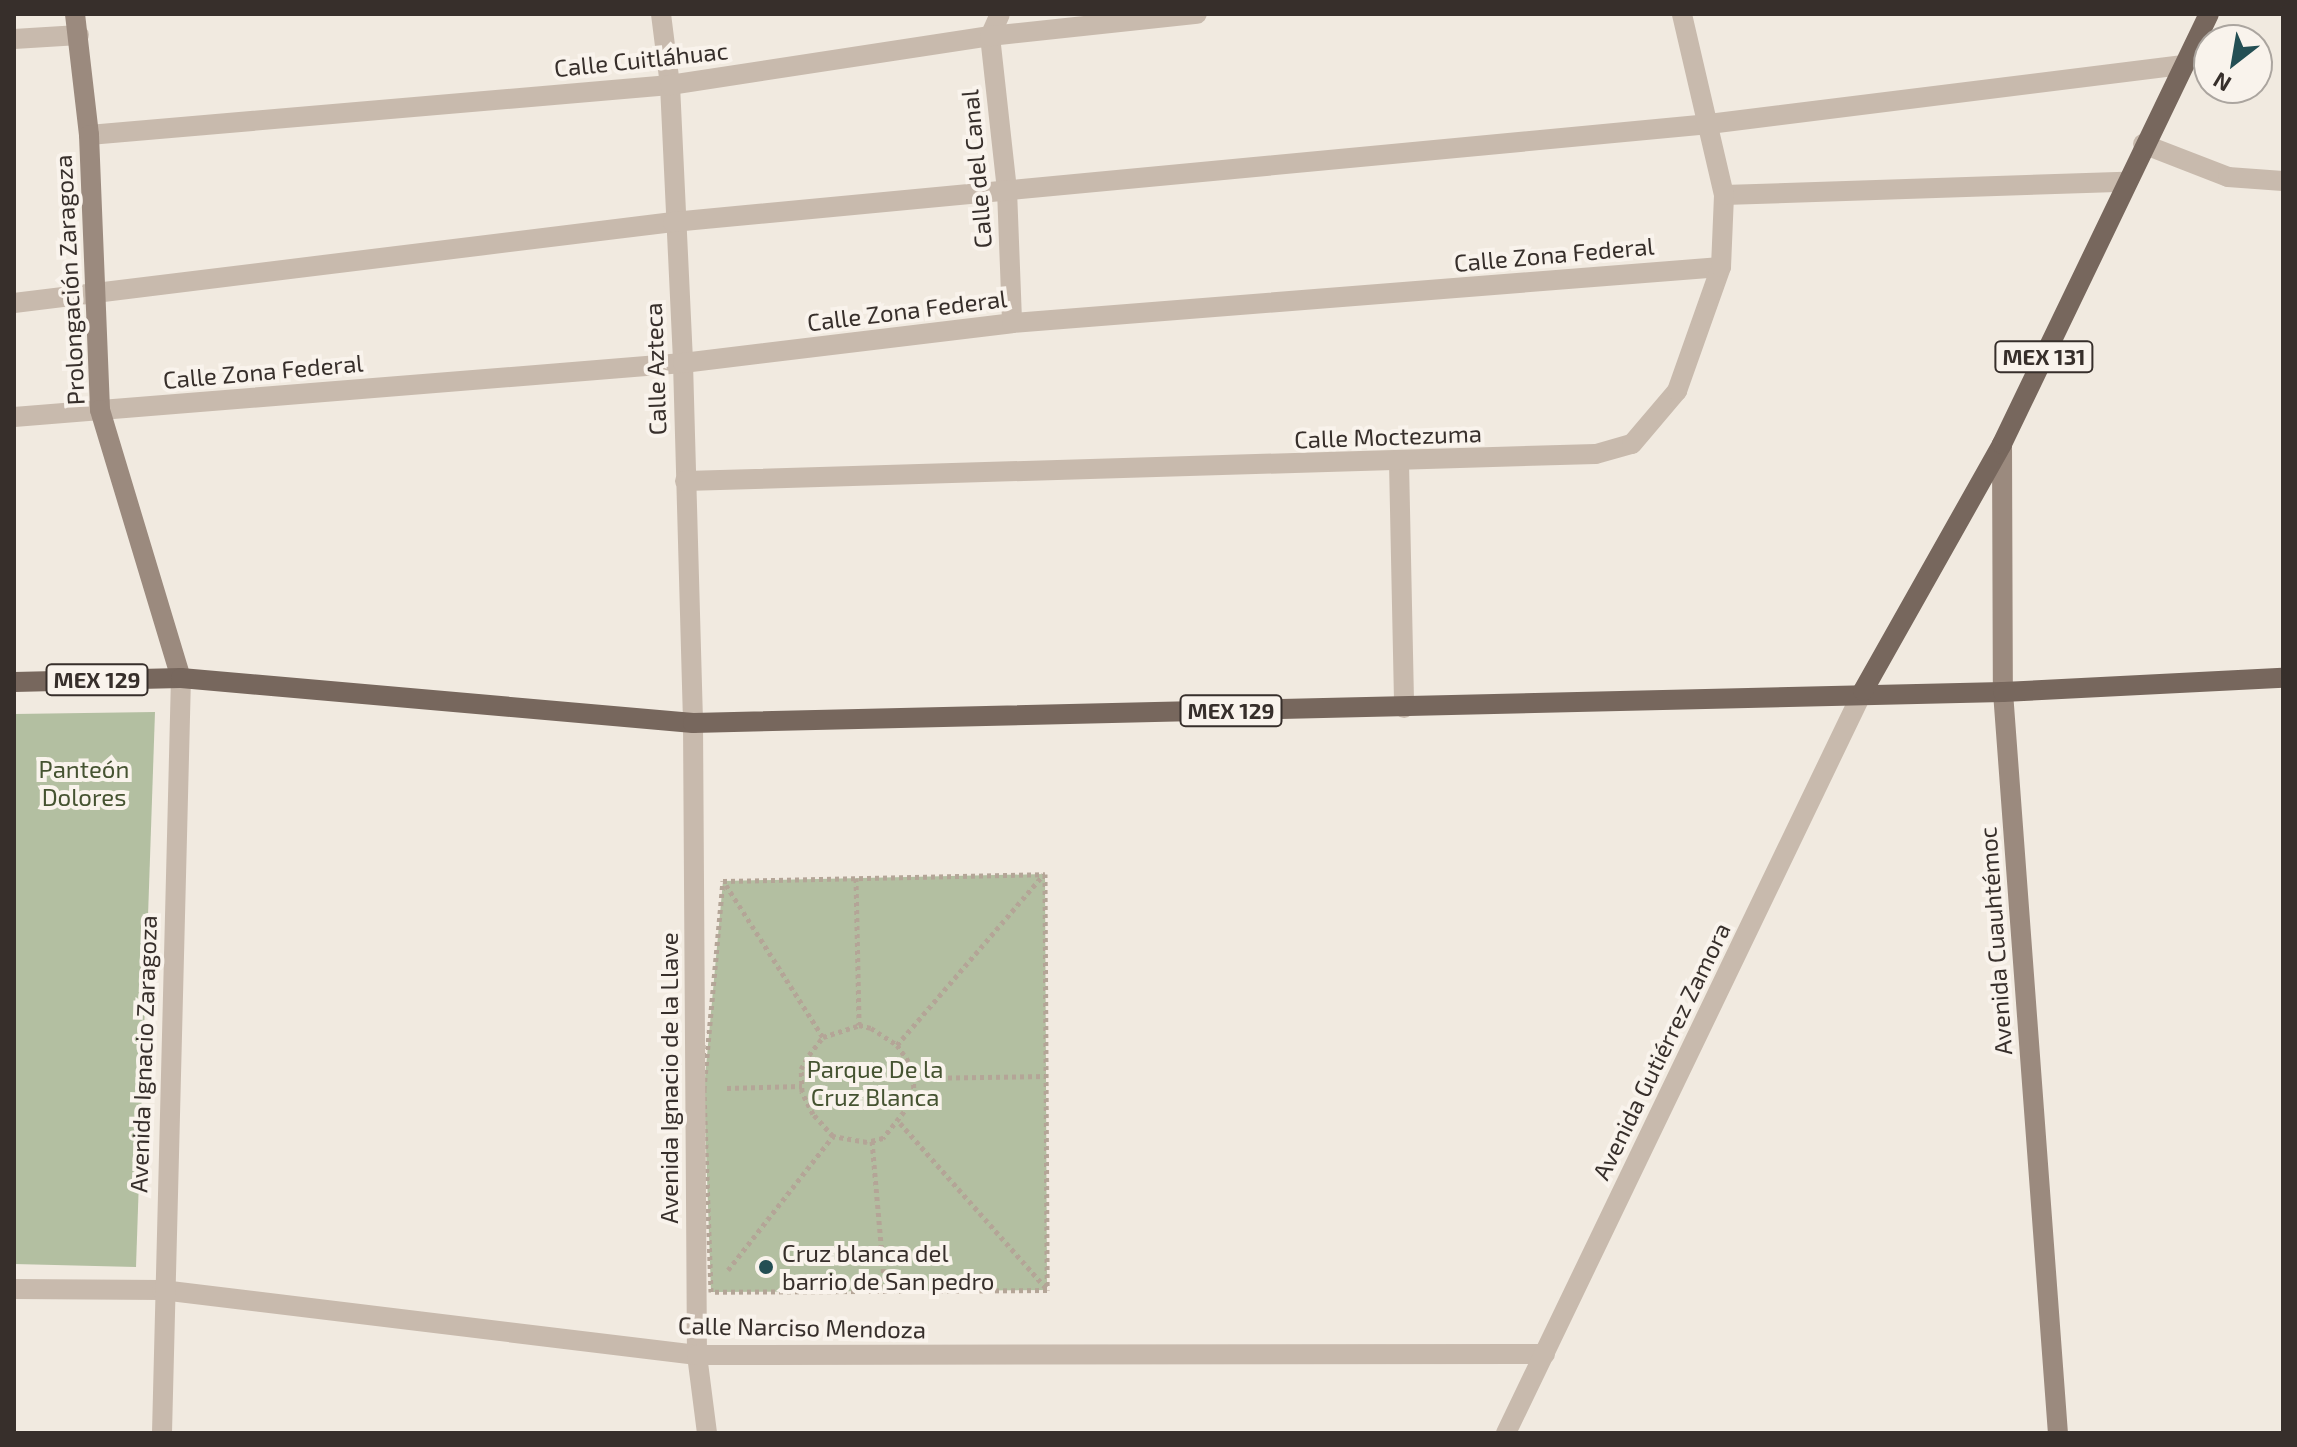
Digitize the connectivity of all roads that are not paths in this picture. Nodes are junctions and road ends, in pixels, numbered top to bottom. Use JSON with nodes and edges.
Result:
{"nodes":[{"id":1,"x":75,"y":14,"type":"edge"},
{"id":2,"x":661,"y":14,"type":"edge"},
{"id":3,"x":1000,"y":14,"type":"edge"},
{"id":4,"x":1197,"y":14,"type":"edge"},
{"id":5,"x":1682,"y":14,"type":"edge"},
{"id":6,"x":2209,"y":14,"type":"edge"},
{"id":7,"x":1088,"y":20,"type":"edge"},
{"id":8,"x":79,"y":35,"type":"junction"},
{"id":9,"x":990,"y":36,"type":"junction"},
{"id":10,"x":14,"y":39,"type":"edge"},
{"id":11,"x":2181,"y":65,"type":"junction"},
{"id":12,"x":670,"y":85,"type":"junction"},
{"id":13,"x":1709,"y":124,"type":"junction"},
{"id":14,"x":89,"y":135,"type":"junction"},
{"id":15,"x":2143,"y":144,"type":"junction"},
{"id":16,"x":2283,"y":181,"type":"edge"},
{"id":17,"x":2125,"y":182,"type":"junction"},
{"id":18,"x":1007,"y":190,"type":"junction"},
{"id":19,"x":1724,"y":195,"type":"junction"},
{"id":20,"x":673,"y":222,"type":"junction"},
{"id":21,"x":1721,"y":267,"type":"junction"},
{"id":22,"x":93,"y":295,"type":"junction"},
{"id":23,"x":14,"y":303,"type":"edge"},
{"id":24,"x":1012,"y":323,"type":"junction"},
{"id":25,"x":683,"y":363,"type":"junction"},
{"id":26,"x":100,"y":410,"type":"junction"},
{"id":27,"x":14,"y":417,"type":"edge"},
{"id":28,"x":2002,"y":444,"type":"junction"},
{"id":29,"x":1399,"y":462,"type":"junction"},
{"id":30,"x":685,"y":481,"type":"junction"},
{"id":31,"x":181,"y":678,"type":"junction"},
{"id":32,"x":2283,"y":678,"type":"edge"},
{"id":33,"x":14,"y":682,"type":"edge"},
{"id":34,"x":1863,"y":691,"type":"junction"},
{"id":35,"x":2003,"y":692,"type":"junction"},
{"id":36,"x":1404,"y":708,"type":"junction"},
{"id":37,"x":693,"y":723,"type":"junction"},
{"id":38,"x":14,"y":1289,"type":"edge"},
{"id":39,"x":162,"y":1290,"type":"junction"},
{"id":40,"x":1545,"y":1354,"type":"junction"},
{"id":41,"x":697,"y":1355,"type":"junction"},
{"id":42,"x":162,"y":1433,"type":"edge"},
{"id":43,"x":707,"y":1433,"type":"edge"},
{"id":44,"x":1506,"y":1433,"type":"edge"},
{"id":45,"x":2058,"y":1433,"type":"edge"}],
"edges":[{"from":1,"to":8,"type":"main road","name":"Prolongación Zaragoza"},
{"from":2,"to":12,"type":"street","name":"Calle Azteca"},
{"from":3,"to":9,"type":"street"},
{"from":4,"to":7,"type":"street","name":"Calle Cuitláhuac"},
{"from":5,"to":13,"type":"street","name":"Calle Moctezuma"},
{"from":6,"to":11,"type":"main road","number":"MEX 131"},
{"from":7,"to":9,"type":"street","name":"Calle Cuitláhuac"},
{"from":8,"to":10,"type":"street"},
{"from":8,"to":14,"type":"main road","name":"Prolongación Zaragoza"},
{"from":9,"to":12,"type":"street","name":"Calle Cuitláhuac"},
{"from":9,"to":18,"type":"street","name":"Calle del Canal"},
{"from":11,"to":13,"type":"street"},
{"from":11,"to":15,"type":"main road","number":"MEX 131"},
{"from":12,"to":14,"type":"street","name":"Calle Cuitláhuac"},
{"from":12,"to":20,"type":"street","name":"Calle Azteca"},
{"from":13,"to":18,"type":"street"},
{"from":13,"to":19,"type":"street","name":"Calle Moctezuma"},
{"from":14,"to":22,"type":"main road","name":"Prolongación Zaragoza"},
{"from":15,"to":16,"type":"street"},
{"from":15,"to":17,"type":"main road","number":"MEX 131"},
{"from":17,"to":19,"type":"street"},
{"from":17,"to":28,"type":"main road","number":"MEX 131"},
{"from":18,"to":20,"type":"street"},
{"from":18,"to":24,"type":"street","name":"Calle del Canal"},
{"from":19,"to":21,"type":"street","name":"Calle Moctezuma"},
{"from":20,"to":22,"type":"street"},
{"from":20,"to":25,"type":"street","name":"Calle Azteca"},
{"from":21,"to":24,"type":"street","name":"Calle Zona Federal"},
{"from":21,"to":29,"type":"street","name":"Calle Moctezuma"},
{"from":22,"to":23,"type":"street"},
{"from":22,"to":26,"type":"main road","name":"Prolongación Zaragoza"},
{"from":24,"to":25,"type":"street","name":"Calle Zona Federal"},
{"from":25,"to":26,"type":"street","name":"Calle Zona Federal"},
{"from":25,"to":30,"type":"street","name":"Calle Azteca"},
{"from":26,"to":27,"type":"street","name":"Calle Zona Federal"},
{"from":26,"to":31,"type":"main road","name":"Prolongación Zaragoza"},
{"from":28,"to":34,"type":"main road","number":"MEX 131"},
{"from":28,"to":35,"type":"main road","name":"Avenida Cuauhtémoc"},
{"from":29,"to":30,"type":"street","name":"Calle Moctezuma"},
{"from":29,"to":36,"type":"street"},
{"from":30,"to":37,"type":"street","name":"Calle Azteca"},
{"from":31,"to":33,"type":"main road","number":"MEX 129"},
{"from":31,"to":37,"type":"main road","number":"MEX 129"},
{"from":31,"to":39,"type":"street","name":"Avenida Ignacio Zaragoza"},
{"from":32,"to":35,"type":"main road","number":"MEX 129"},
{"from":34,"to":35,"type":"main road","number":"MEX 129"},
{"from":34,"to":36,"type":"main road","number":"MEX 129"},
{"from":34,"to":40,"type":"street","name":"Avenida Gutiérrez Zamora"},
{"from":35,"to":45,"type":"main road","name":"Avenida Cuauhtémoc"},
{"from":36,"to":37,"type":"main road","number":"MEX 129"},
{"from":37,"to":41,"type":"street","name":"Avenida Ignacio de la Llave"},
{"from":38,"to":39,"type":"street","name":"Calle Narciso Mendoza"},
{"from":39,"to":41,"type":"street","name":"Calle Narciso Mendoza"},
{"from":39,"to":42,"type":"street","name":"Avenida Ignacio Zaragoza"},
{"from":40,"to":41,"type":"street","name":"Calle Narciso Mendoza"},
{"from":40,"to":44,"type":"street","name":"Avenida Gutiérrez Zamora"},
{"from":41,"to":43,"type":"street","name":"Avenida Ignacio de la Llave"}]}
